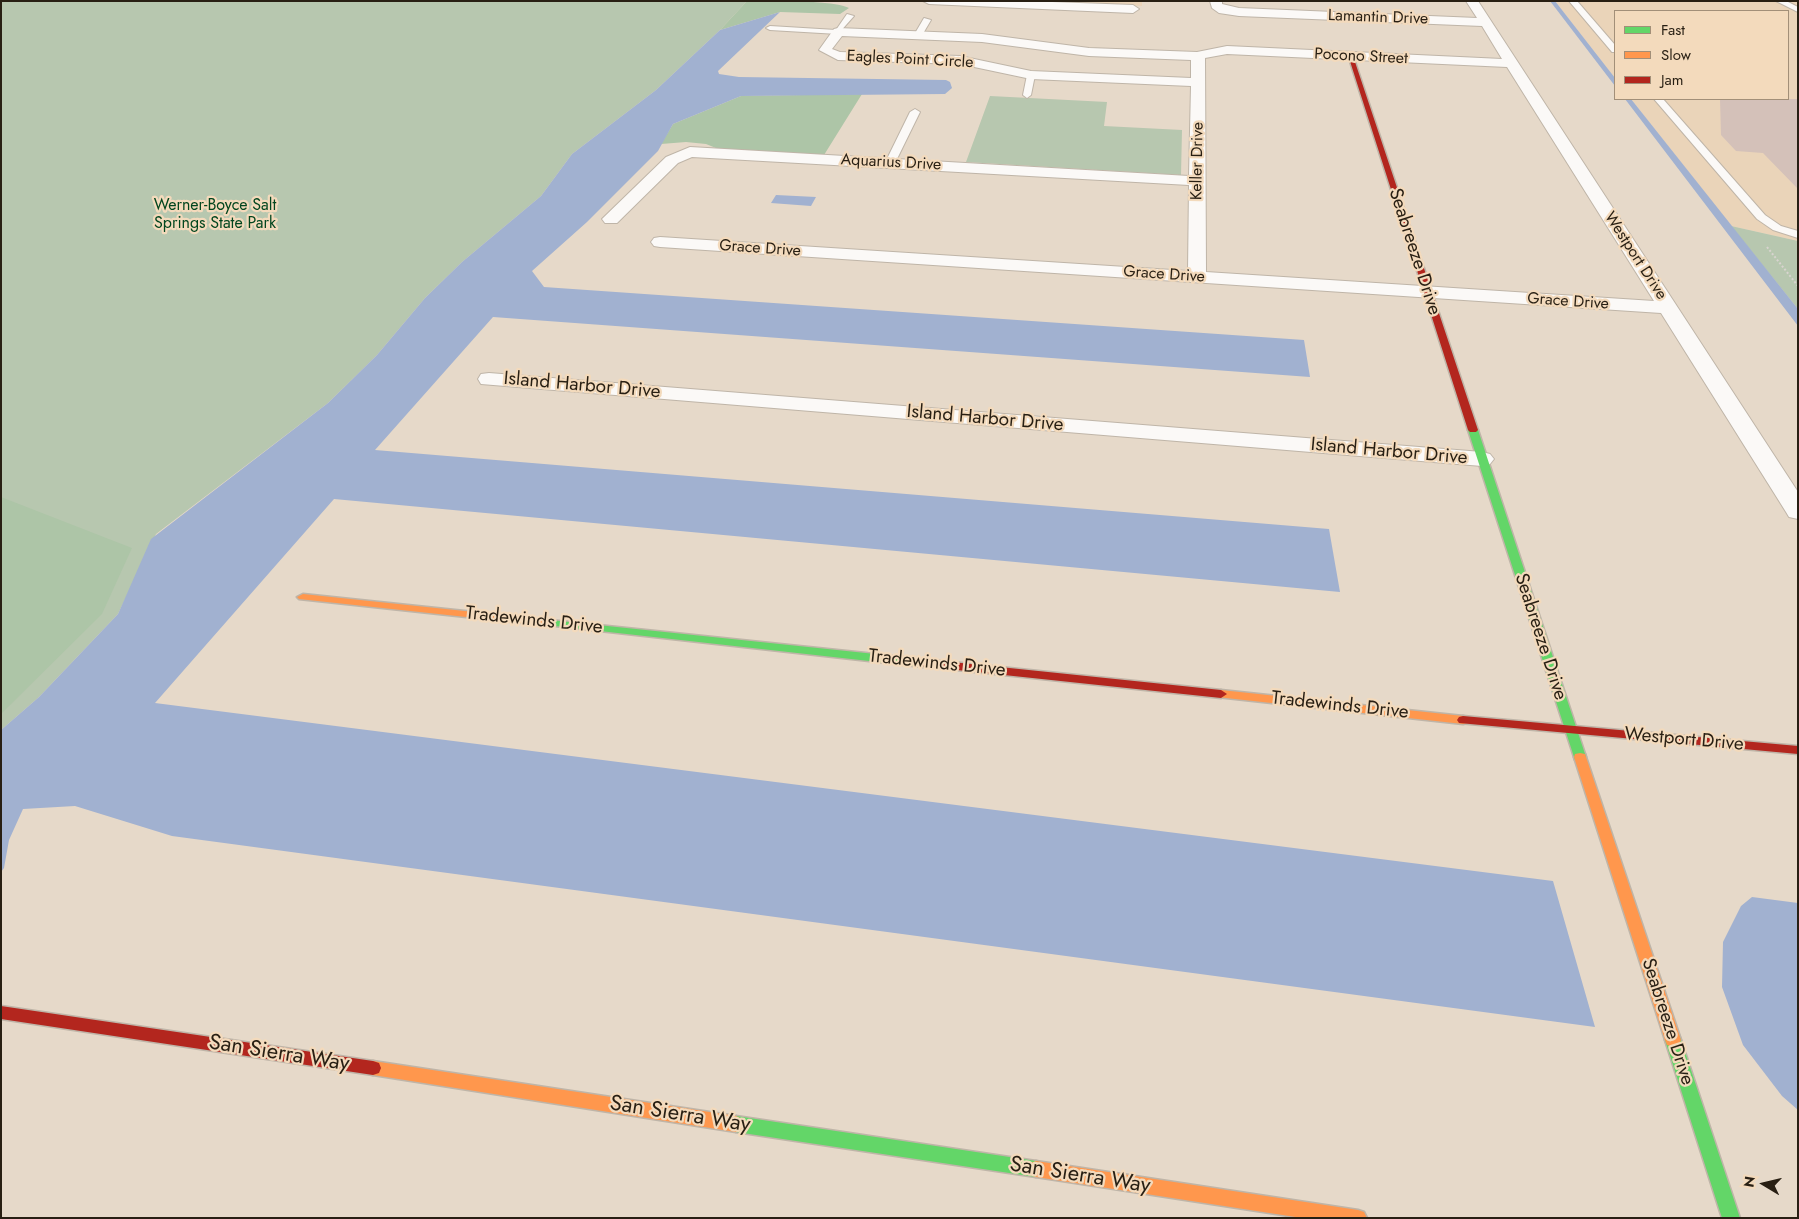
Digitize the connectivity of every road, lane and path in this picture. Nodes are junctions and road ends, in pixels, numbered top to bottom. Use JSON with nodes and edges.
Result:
{"nodes":[{"id":1,"x":929,"y":1,"type":"edge"},
{"id":2,"x":1216,"y":1,"type":"edge"},
{"id":3,"x":1472,"y":1,"type":"edge"},
{"id":4,"x":1573,"y":1,"type":"edge"},
{"id":5,"x":1780,"y":1,"type":"edge"},
{"id":6,"x":1121,"y":5,"type":"edge"},
{"id":7,"x":1133,"y":9,"type":"dead end"},
{"id":8,"x":1798,"y":10,"type":"edge"},
{"id":9,"x":850,"y":16,"type":"dead end"},
{"id":10,"x":927,"y":20,"type":"dead end"},
{"id":11,"x":1486,"y":22,"type":"junction"},
{"id":12,"x":770,"y":28,"type":"dead end"},
{"id":13,"x":838,"y":32,"type":"junction"},
{"id":14,"x":918,"y":35,"type":"junction"},
{"id":15,"x":1614,"y":49,"type":"edge"},
{"id":16,"x":1204,"y":54,"type":"junction"},
{"id":17,"x":1350,"y":56,"type":"junction"},
{"id":18,"x":1512,"y":63,"type":"junction"},
{"id":19,"x":1031,"y":74,"type":"junction"},
{"id":20,"x":1198,"y":82,"type":"junction"},
{"id":21,"x":1027,"y":95,"type":"dead end"},
{"id":22,"x":1659,"y":100,"type":"edge"},
{"id":23,"x":914,"y":112,"type":"dead end"},
{"id":24,"x":890,"y":163,"type":"junction"},
{"id":25,"x":1197,"y":181,"type":"junction"},
{"id":26,"x":611,"y":219,"type":"dead end"},
{"id":27,"x":1798,"y":235,"type":"edge"},
{"id":28,"x":660,"y":242,"type":"dead end"},
{"id":29,"x":1197,"y":277,"type":"junction"},
{"id":30,"x":1427,"y":292,"type":"junction"},
{"id":31,"x":1668,"y":308,"type":"junction"},
{"id":32,"x":489,"y":379,"type":"dead end"},
{"id":33,"x":1482,"y":459,"type":"junction"},
{"id":34,"x":1798,"y":512,"type":"edge"},
{"id":35,"x":303,"y":597,"type":"dead end"},
{"id":36,"x":1571,"y":731,"type":"junction"},
{"id":37,"x":1798,"y":750,"type":"edge"},
{"id":38,"x":1,"y":1012,"type":"edge"},
{"id":39,"x":1358,"y":1218,"type":"edge"},
{"id":40,"x":1731,"y":1218,"type":"edge"}],
"edges":[{"from":1,"to":6,"type":"street"},
{"from":2,"to":11,"type":"street","name":"Lamantin Drive"},
{"from":3,"to":11,"type":"street","name":"Westport Drive"},
{"from":4,"to":15,"type":"lane"},
{"from":5,"to":8,"type":"lane"},
{"from":6,"to":7,"type":"street"},
{"from":9,"to":13,"type":"lane"},
{"from":10,"to":14,"type":"lane"},
{"from":11,"to":18,"type":"street","name":"Westport Drive"},
{"from":12,"to":13,"type":"lane"},
{"from":13,"to":14,"type":"street","name":"Eagles Point Circle"},
{"from":13,"to":19,"type":"street","name":"Eagles Point Circle"},
{"from":14,"to":16,"type":"street","name":"Eagles Point Circle"},
{"from":16,"to":17,"type":"street","name":"Pocono Street"},
{"from":16,"to":20,"type":"street","name":"Keller Drive"},
{"from":17,"to":18,"type":"street","name":"Pocono Street"},
{"from":17,"to":30,"type":"street","name":"Seabreeze Drive"},
{"from":18,"to":31,"type":"street","name":"Westport Drive"},
{"from":19,"to":20,"type":"street","name":"Eagles Point Circle"},
{"from":19,"to":21,"type":"lane"},
{"from":20,"to":25,"type":"street","name":"Keller Drive"},
{"from":22,"to":27,"type":"lane"},
{"from":23,"to":24,"type":"lane"},
{"from":24,"to":25,"type":"street","name":"Aquarius Drive"},
{"from":24,"to":26,"type":"street","name":"Aquarius Drive"},
{"from":25,"to":29,"type":"street","name":"Keller Drive"},
{"from":28,"to":29,"type":"street","name":"Grace Drive"},
{"from":29,"to":30,"type":"street","name":"Grace Drive"},
{"from":30,"to":31,"type":"street","name":"Grace Drive"},
{"from":30,"to":33,"type":"street","name":"Seabreeze Drive"},
{"from":31,"to":34,"type":"street","name":"Westport Drive"},
{"from":32,"to":33,"type":"street","name":"Island Harbor Drive"},
{"from":33,"to":36,"type":"street","name":"Seabreeze Drive"},
{"from":35,"to":36,"type":"street","name":"Tradewinds Drive"},
{"from":36,"to":37,"type":"street","name":"Westport Drive"},
{"from":36,"to":40,"type":"street","name":"Seabreeze Drive"},
{"from":38,"to":39,"type":"street","name":"San Sierra Way"}]}
